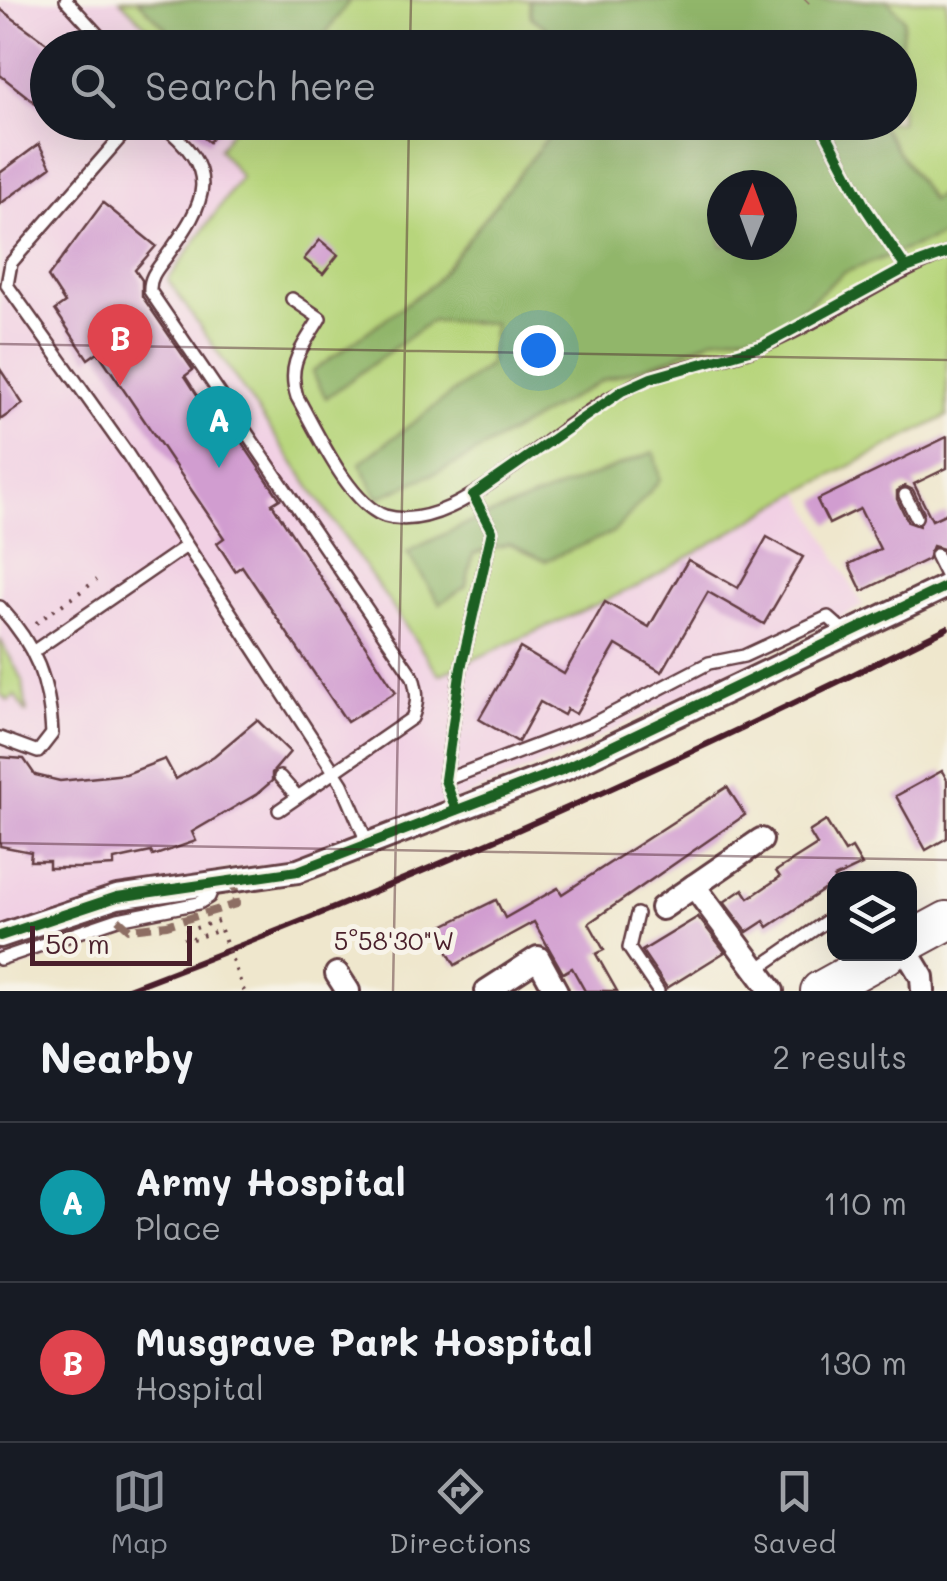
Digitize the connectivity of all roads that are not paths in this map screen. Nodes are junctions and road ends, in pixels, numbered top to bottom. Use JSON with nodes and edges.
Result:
{"nodes":[{"id":1,"x":66,"y":0,"type":"edge"},
{"id":2,"x":94,"y":30,"type":"edge"},
{"id":3,"x":117,"y":140,"type":"edge"},
{"id":4,"x":179,"y":140,"type":"edge"},
{"id":5,"x":830,"y":140,"type":"edge"},
{"id":6,"x":947,"y":253,"type":"edge"},
{"id":7,"x":906,"y":268,"type":"junction"},
{"id":8,"x":3,"y":272,"type":"edge"},
{"id":9,"x":292,"y":298,"type":"dead end"},
{"id":10,"x":473,"y":496,"type":"junction"},
{"id":11,"x":905,"y":496,"type":"dead end"},
{"id":12,"x":916,"y":517,"type":"dead end"},
{"id":13,"x":185,"y":547,"type":"junction"},
{"id":14,"x":936,"y":555,"type":"dead end"},
{"id":15,"x":947,"y":577,"type":"edge"},
{"id":16,"x":947,"y":586,"type":"edge"},
{"id":17,"x":0,"y":607,"type":"edge"},
{"id":18,"x":849,"y":636,"type":"junction"},
{"id":19,"x":34,"y":651,"type":"junction"},
{"id":20,"x":0,"y":738,"type":"edge"},
{"id":21,"x":335,"y":773,"type":"junction"},
{"id":22,"x":280,"y":776,"type":"dead end"},
{"id":23,"x":446,"y":780,"type":"junction"},
{"id":24,"x":297,"y":796,"type":"junction"},
{"id":25,"x":279,"y":810,"type":"dead end"},
{"id":26,"x":456,"y":810,"type":"junction"},
{"id":27,"x":761,"y":840,"type":"dead end"},
{"id":28,"x":368,"y":844,"type":"junction"},
{"id":29,"x":215,"y":882,"type":"junction"},
{"id":30,"x":694,"y":886,"type":"junction"},
{"id":31,"x":662,"y":908,"type":"dead end"},
{"id":32,"x":637,"y":914,"type":"dead end"},
{"id":33,"x":827,"y":921,"type":"edge"},
{"id":34,"x":947,"y":922,"type":"edge"},
{"id":35,"x":0,"y":936,"type":"edge"},
{"id":36,"x":917,"y":937,"type":"edge"},
{"id":37,"x":0,"y":958,"type":"edge"},
{"id":38,"x":874,"y":961,"type":"edge"},
{"id":39,"x":912,"y":961,"type":"edge"},
{"id":40,"x":756,"y":970,"type":"junction"},
{"id":41,"x":486,"y":991,"type":"edge"},
{"id":42,"x":556,"y":991,"type":"edge"},
{"id":43,"x":658,"y":991,"type":"edge"},
{"id":44,"x":772,"y":991,"type":"edge"},
{"id":45,"x":820,"y":991,"type":"edge"},
{"id":46,"x":923,"y":991,"type":"edge"}],
"edges":[{"from":1,"to":2,"type":"lane"},
{"from":3,"to":8,"type":"lane"},
{"from":4,"to":21,"type":"lane"},
{"from":5,"to":7,"type":"lane"},
{"from":6,"to":7,"type":"lane"},
{"from":7,"to":10,"type":"lane"},
{"from":8,"to":13,"type":"lane"},
{"from":9,"to":10,"type":"lane"},
{"from":10,"to":23,"type":"lane"},
{"from":11,"to":12,"type":"lane"},
{"from":13,"to":19,"type":"lane"},
{"from":13,"to":21,"type":"lane"},
{"from":14,"to":15,"type":"lane"},
{"from":16,"to":18,"type":"street"},
{"from":17,"to":19,"type":"lane"},
{"from":18,"to":23,"type":"lane"},
{"from":18,"to":26,"type":"street"},
{"from":19,"to":20,"type":"lane"},
{"from":21,"to":24,"type":"lane"},
{"from":21,"to":28,"type":"lane"},
{"from":22,"to":24,"type":"lane"},
{"from":23,"to":26,"type":"lane"},
{"from":24,"to":25,"type":"lane"},
{"from":26,"to":28,"type":"street"},
{"from":27,"to":30,"type":"street"},
{"from":28,"to":29,"type":"street"},
{"from":29,"to":35,"type":"street"},
{"from":29,"to":37,"type":"lane"},
{"from":30,"to":31,"type":"street"},
{"from":30,"to":40,"type":"street"},
{"from":32,"to":43,"type":"lane"},
{"from":33,"to":40,"type":"lane"},
{"from":34,"to":36,"type":"main road"},
{"from":38,"to":45,"type":"main road"},
{"from":39,"to":46,"type":"street"},
{"from":40,"to":44,"type":"street"},
{"from":41,"to":42,"type":"street"}]}
